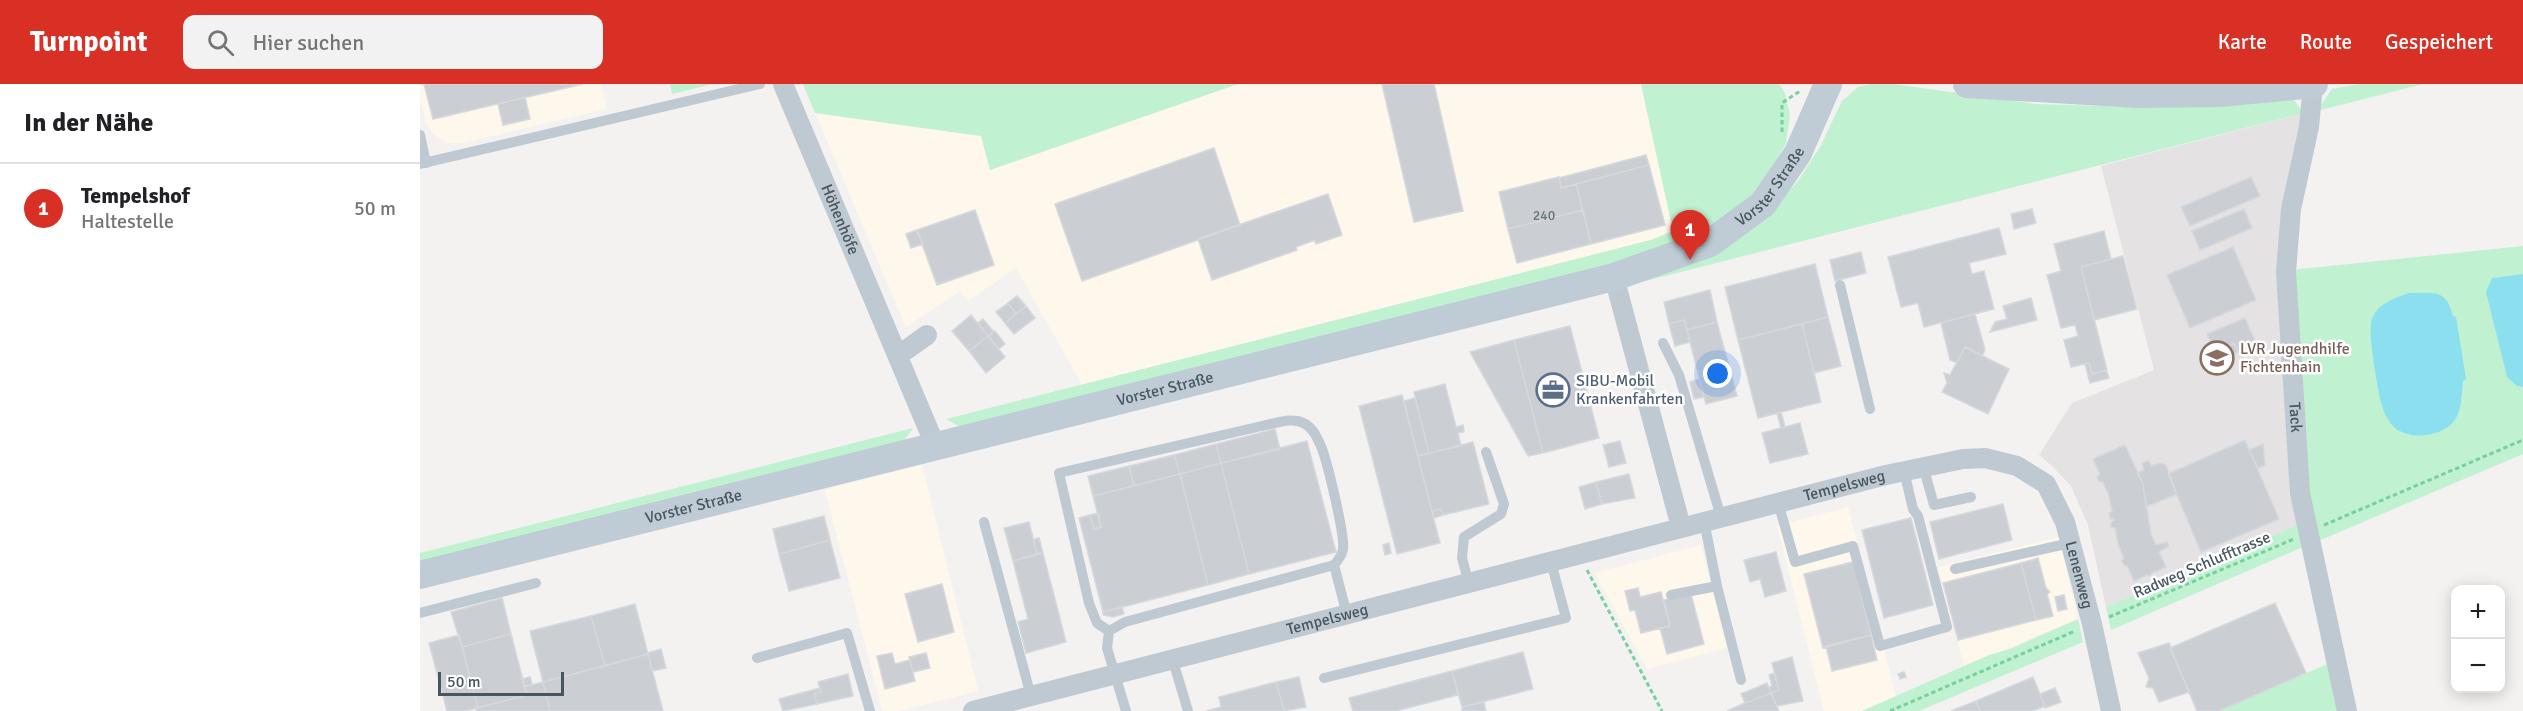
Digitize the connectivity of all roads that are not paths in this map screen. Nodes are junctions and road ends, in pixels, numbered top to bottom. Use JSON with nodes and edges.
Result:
{"nodes":[{"id":1,"x":760,"y":84,"type":"edge"},
{"id":2,"x":783,"y":84,"type":"edge"},
{"id":3,"x":1828,"y":84,"type":"edge"},
{"id":4,"x":1967,"y":84,"type":"edge"},
{"id":5,"x":2314,"y":84,"type":"edge"},
{"id":6,"x":420,"y":135,"type":"edge"},
{"id":7,"x":423,"y":163,"type":"edge"},
{"id":8,"x":1614,"y":277,"type":"junction"},
{"id":9,"x":1839,"y":285,"type":"dead end"},
{"id":10,"x":927,"y":335,"type":"dead end"},
{"id":11,"x":1663,"y":343,"type":"dead end"},
{"id":12,"x":899,"y":355,"type":"junction"},
{"id":13,"x":1870,"y":409,"type":"dead end"},
{"id":14,"x":936,"y":445,"type":"junction"},
{"id":15,"x":1486,"y":452,"type":"dead end"},
{"id":16,"x":2009,"y":464,"type":"joint"},
{"id":17,"x":1923,"y":466,"type":"junction"},
{"id":18,"x":1904,"y":471,"type":"junction"},
{"id":19,"x":1971,"y":497,"type":"dead end"},
{"id":20,"x":1778,"y":502,"type":"junction"},
{"id":21,"x":1712,"y":519,"type":"junction"},
{"id":22,"x":984,"y":522,"type":"dead end"},
{"id":23,"x":1680,"y":527,"type":"junction"},
{"id":24,"x":2070,"y":543,"type":"junction"},
{"id":25,"x":1551,"y":562,"type":"junction"},
{"id":26,"x":1334,"y":565,"type":"junction"},
{"id":27,"x":1956,"y":568,"type":"dead end"},
{"id":28,"x":420,"y":575,"type":"edge"},
{"id":29,"x":536,"y":583,"type":"dead end"},
{"id":30,"x":1469,"y":584,"type":"junction"},
{"id":31,"x":1717,"y":586,"type":"junction"},
{"id":32,"x":1671,"y":595,"type":"dead end"},
{"id":33,"x":420,"y":613,"type":"edge"},
{"id":34,"x":1347,"y":615,"type":"junction"},
{"id":35,"x":1109,"y":631,"type":"junction"},
{"id":36,"x":758,"y":658,"type":"dead end"},
{"id":37,"x":1173,"y":661,"type":"junction"},
{"id":38,"x":1116,"y":675,"type":"junction"},
{"id":39,"x":1324,"y":678,"type":"dead end"},
{"id":40,"x":1741,"y":680,"type":"dead end"},
{"id":41,"x":1031,"y":696,"type":"junction"},
{"id":42,"x":870,"y":711,"type":"edge"},
{"id":43,"x":973,"y":711,"type":"edge"},
{"id":44,"x":1126,"y":711,"type":"edge"},
{"id":45,"x":1188,"y":711,"type":"edge"},
{"id":46,"x":2111,"y":711,"type":"edge"},
{"id":47,"x":2347,"y":711,"type":"edge"}],
"edges":[{"from":1,"to":7,"type":"lane"},
{"from":2,"to":12,"type":"street","name":"Höhenhöfe"},
{"from":3,"to":8,"type":"street","name":"Vorster Straße"},
{"from":4,"to":5,"type":"street"},
{"from":5,"to":47,"type":"street","name":"Tack"},
{"from":6,"to":7,"type":"lane"},
{"from":8,"to":14,"type":"street","name":"Vorster Straße"},
{"from":8,"to":23,"type":"street"},
{"from":9,"to":13,"type":"lane"},
{"from":10,"to":12,"type":"street"},
{"from":11,"to":21,"type":"lane"},
{"from":12,"to":14,"type":"street","name":"Höhenhöfe"},
{"from":14,"to":28,"type":"street","name":"Vorster Straße"},
{"from":15,"to":30,"type":"lane"},
{"from":16,"to":17,"type":"street","name":"Tempelsweg"},
{"from":16,"to":24,"type":"street","name":"Lenenweg"},
{"from":17,"to":18,"type":"street","name":"Tempelsweg"},
{"from":17,"to":19,"type":"lane"},
{"from":18,"to":20,"type":"street","name":"Tempelsweg"},
{"from":18,"to":20,"type":"lane"},
{"from":20,"to":21,"type":"street","name":"Tempelsweg"},
{"from":21,"to":23,"type":"street","name":"Tempelsweg"},
{"from":21,"to":31,"type":"lane"},
{"from":22,"to":41,"type":"lane"},
{"from":23,"to":25,"type":"street","name":"Tempelsweg"},
{"from":24,"to":27,"type":"lane"},
{"from":24,"to":46,"type":"street","name":"Lenenweg"},
{"from":25,"to":30,"type":"street","name":"Tempelsweg"},
{"from":25,"to":39,"type":"lane"},
{"from":26,"to":34,"type":"lane"},
{"from":26,"to":35,"type":"lane"},
{"from":26,"to":35,"type":"lane"},
{"from":29,"to":33,"type":"lane"},
{"from":30,"to":34,"type":"street","name":"Tempelsweg"},
{"from":31,"to":32,"type":"lane"},
{"from":31,"to":40,"type":"lane"},
{"from":34,"to":37,"type":"street","name":"Tempelsweg"},
{"from":35,"to":38,"type":"lane"},
{"from":36,"to":42,"type":"lane"},
{"from":37,"to":38,"type":"street","name":"Tempelsweg"},
{"from":37,"to":45,"type":"lane"},
{"from":38,"to":41,"type":"street","name":"Tempelsweg"},
{"from":38,"to":44,"type":"lane"},
{"from":41,"to":43,"type":"street","name":"Tempelsweg"}]}
